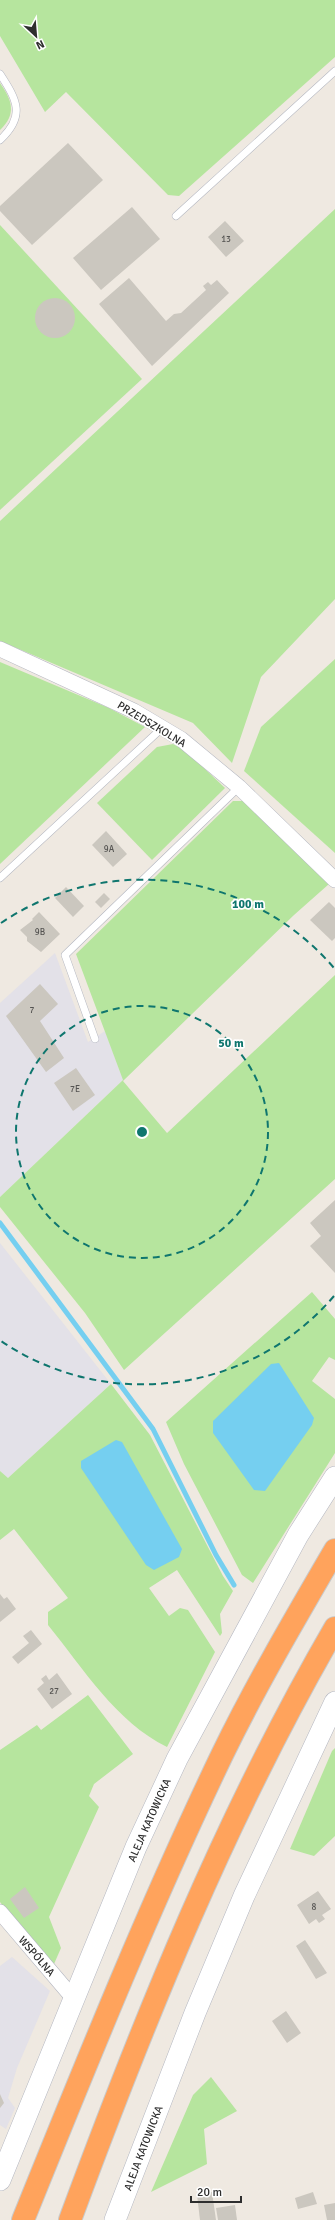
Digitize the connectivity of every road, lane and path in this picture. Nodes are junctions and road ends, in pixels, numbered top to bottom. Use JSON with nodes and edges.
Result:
{"nodes":[{"id":1,"x":335,"y":71,"type":"edge"},
{"id":2,"x":0,"y":74,"type":"edge"},
{"id":3,"x":0,"y":140,"type":"edge"},
{"id":4,"x":176,"y":216,"type":"dead end"},
{"id":5,"x":0,"y":649,"type":"edge"},
{"id":6,"x":161,"y":729,"type":"junction"},
{"id":7,"x":239,"y":787,"type":"junction"},
{"id":8,"x":0,"y":878,"type":"edge"},
{"id":9,"x":335,"y":880,"type":"edge"},
{"id":10,"x":95,"y":1039,"type":"dead end"},
{"id":11,"x":335,"y":1477,"type":"edge"},
{"id":12,"x":335,"y":1550,"type":"edge"},
{"id":13,"x":335,"y":1628,"type":"edge"},
{"id":14,"x":334,"y":1706,"type":"edge"},
{"id":15,"x":0,"y":1912,"type":"edge"},
{"id":16,"x":74,"y":1999,"type":"junction"},
{"id":17,"x":0,"y":2180,"type":"edge"},
{"id":18,"x":23,"y":2220,"type":"edge"},
{"id":19,"x":70,"y":2220,"type":"edge"},
{"id":20,"x":115,"y":2220,"type":"edge"}],
"edges":[{"from":1,"to":4,"type":"lane"},
{"from":2,"to":3,"type":"lane"},
{"from":5,"to":6,"type":"street","name":"PRZEDSZKOLNA"},
{"from":6,"to":7,"type":"street","name":"PRZEDSZKOLNA"},
{"from":6,"to":8,"type":"lane"},
{"from":7,"to":9,"type":"street","name":"PRZEDSZKOLNA"},
{"from":7,"to":10,"type":"lane"},
{"from":11,"to":16,"type":"street","name":"ALEJA KATOWICKA"},
{"from":12,"to":18,"type":"highway"},
{"from":13,"to":19,"type":"highway"},
{"from":14,"to":20,"type":"street","name":"ALEJA KATOWICKA"},
{"from":15,"to":16,"type":"street","name":"WSPÓLNA"},
{"from":16,"to":17,"type":"street","name":"ALEJA KATOWICKA"}]}
